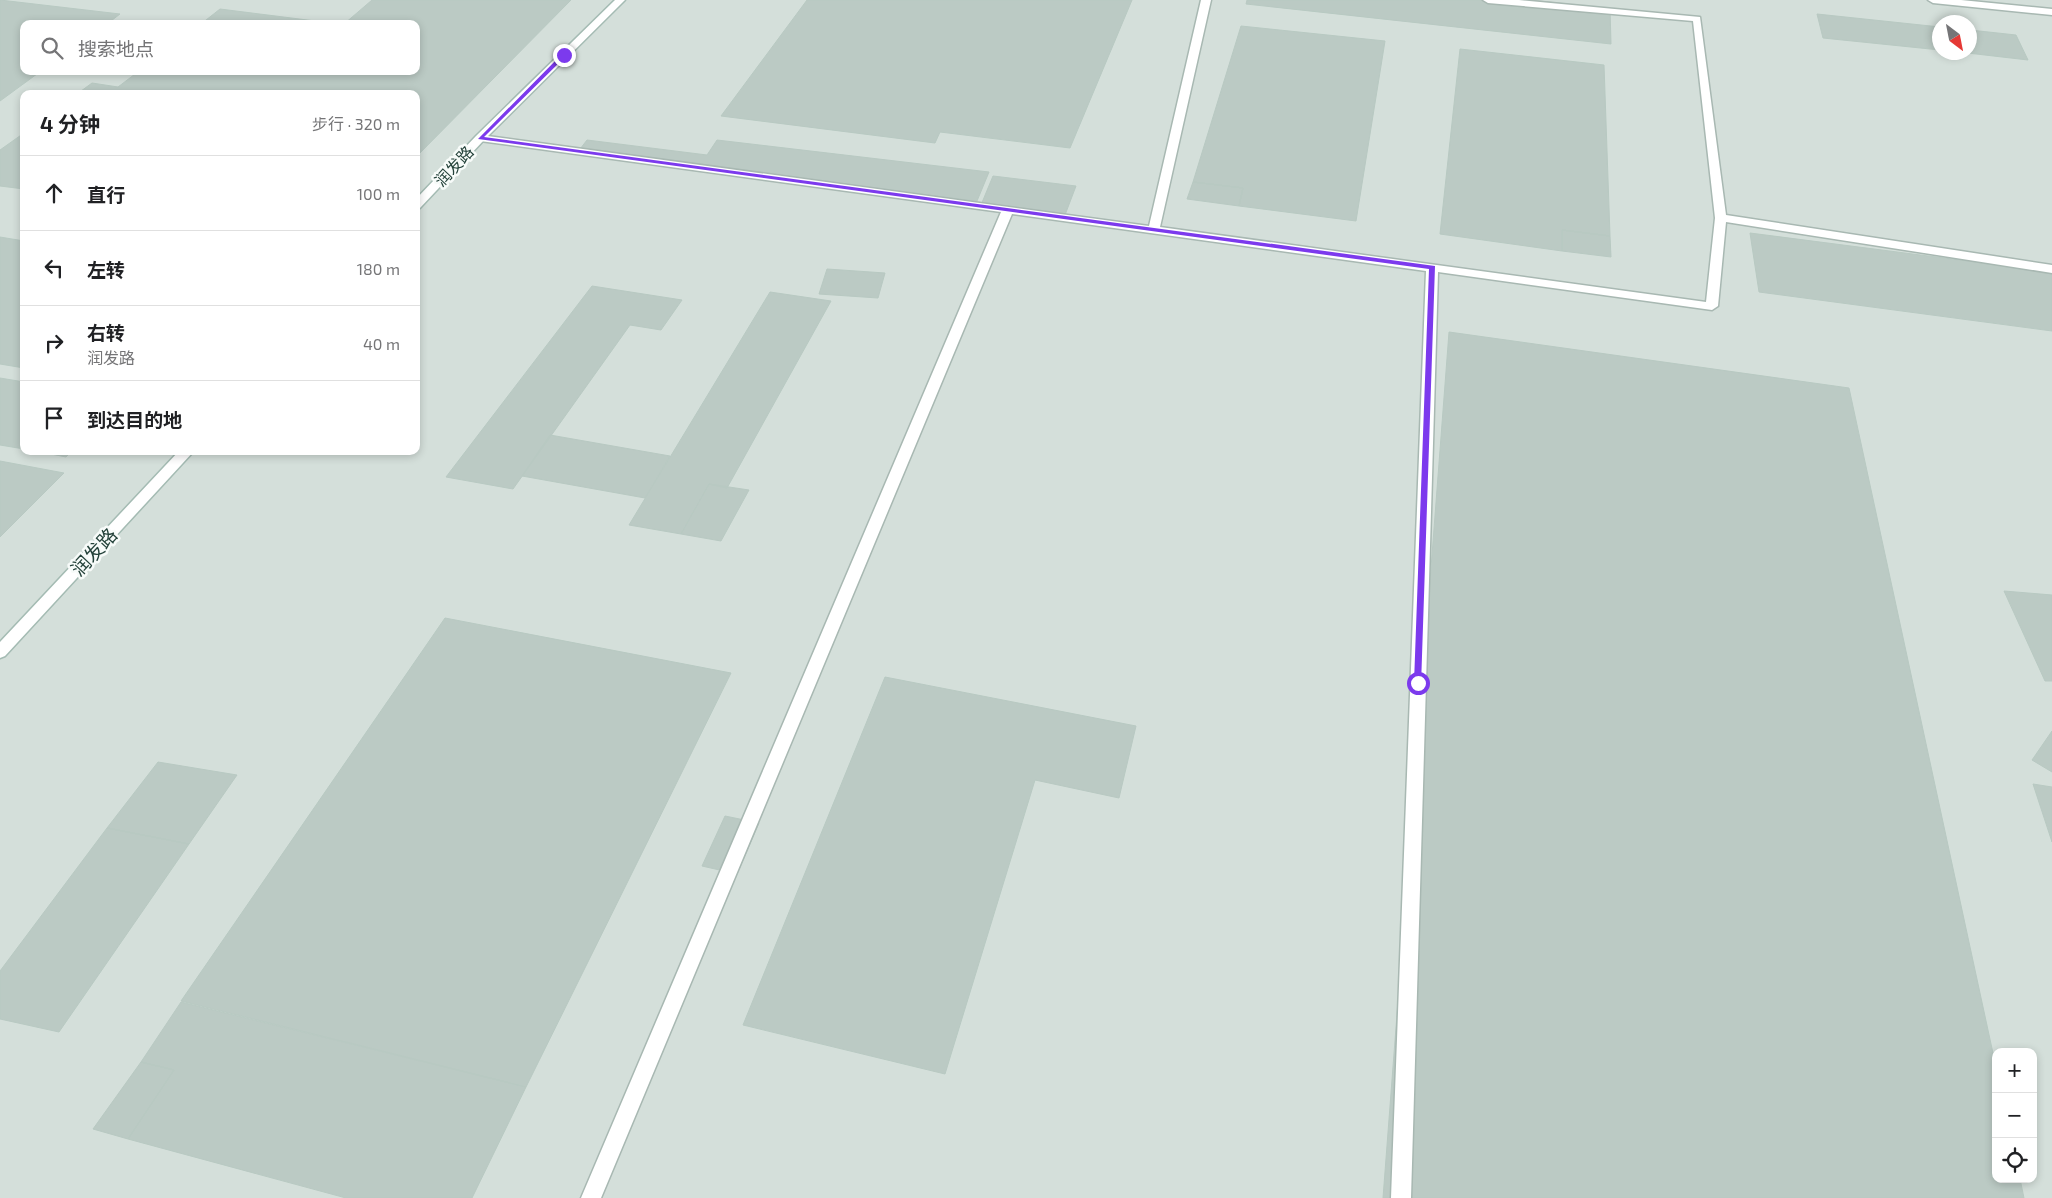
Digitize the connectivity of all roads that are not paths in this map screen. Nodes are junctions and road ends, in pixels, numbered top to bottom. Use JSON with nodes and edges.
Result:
{"nodes":[{"id":1,"x":620,"y":0,"type":"edge"},
{"id":2,"x":1206,"y":0,"type":"edge"},
{"id":3,"x":1488,"y":0,"type":"edge"},
{"id":4,"x":1933,"y":0,"type":"edge"},
{"id":5,"x":2052,"y":12,"type":"edge"},
{"id":6,"x":480,"y":138,"type":"junction"},
{"id":7,"x":420,"y":202,"type":"edge"},
{"id":8,"x":1008,"y":210,"type":"junction"},
{"id":9,"x":1721,"y":218,"type":"junction"},
{"id":10,"x":1154,"y":229,"type":"junction"},
{"id":11,"x":1432,"y":267,"type":"junction"},
{"id":12,"x":2052,"y":269,"type":"edge"},
{"id":13,"x":183,"y":455,"type":"edge"},
{"id":14,"x":0,"y":652,"type":"edge"},
{"id":15,"x":591,"y":1198,"type":"edge"},
{"id":16,"x":1401,"y":1198,"type":"edge"}],
"edges":[{"from":1,"to":6,"type":"main road","name":"润发路"},
{"from":2,"to":10,"type":"main road"},
{"from":3,"to":9,"type":"main road"},
{"from":4,"to":5,"type":"main road"},
{"from":6,"to":7,"type":"main road","name":"润发路"},
{"from":6,"to":8,"type":"main road"},
{"from":8,"to":10,"type":"main road"},
{"from":8,"to":15,"type":"main road"},
{"from":9,"to":11,"type":"main road"},
{"from":9,"to":12,"type":"main road"},
{"from":10,"to":11,"type":"main road"},
{"from":11,"to":16,"type":"main road"},
{"from":13,"to":14,"type":"main road","name":"润发路"}]}
